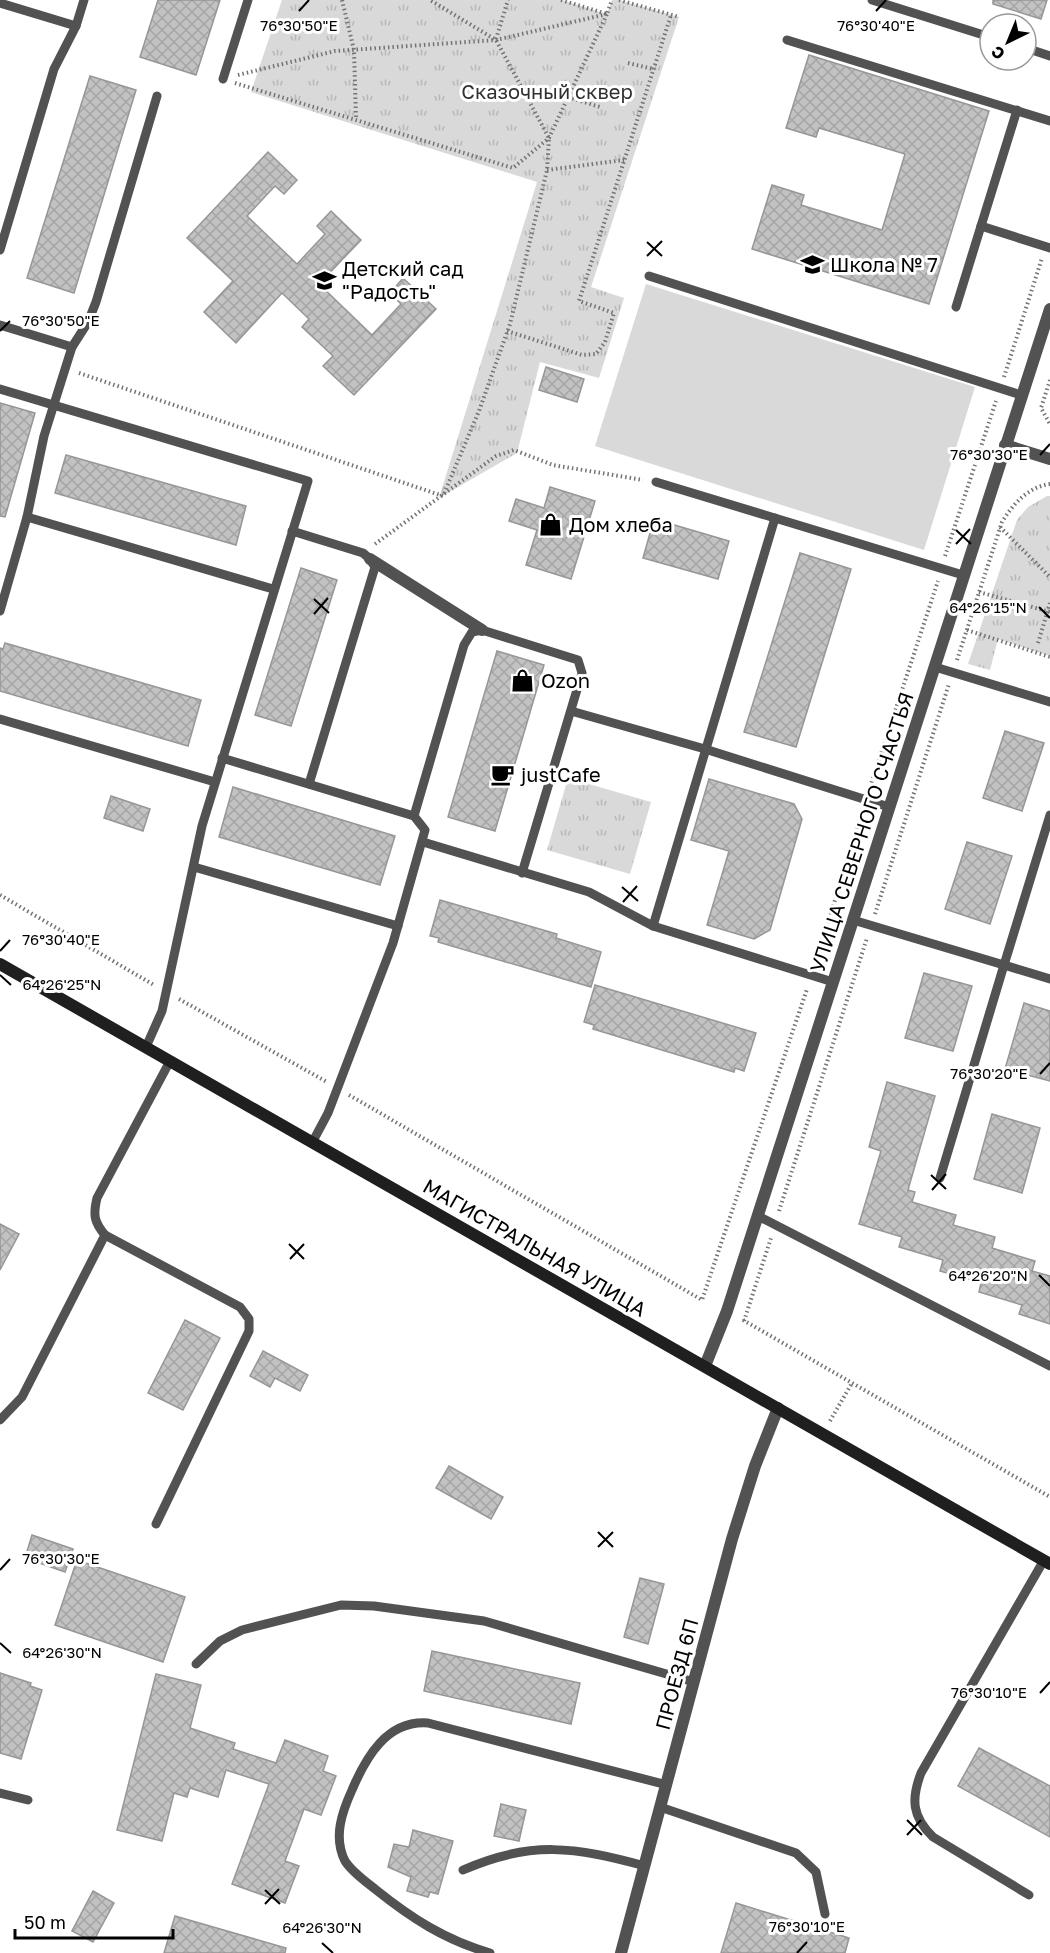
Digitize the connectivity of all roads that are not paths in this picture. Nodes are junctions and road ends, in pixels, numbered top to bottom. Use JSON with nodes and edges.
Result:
{"nodes":[{"id":1,"x":84,"y":0,"type":"edge"},
{"id":2,"x":248,"y":0,"type":"edge"},
{"id":3,"x":872,"y":0,"type":"edge"},
{"id":4,"x":0,"y":3,"type":"edge"},
{"id":5,"x":76,"y":26,"type":"junction"},
{"id":6,"x":978,"y":33,"type":"edge"},
{"id":7,"x":787,"y":40,"type":"dead end"},
{"id":8,"x":223,"y":79,"type":"road end"},
{"id":9,"x":157,"y":96,"type":"dead end"},
{"id":10,"x":1017,"y":110,"type":"junction"},
{"id":11,"x":1050,"y":121,"type":"edge"},
{"id":12,"x":981,"y":226,"type":"junction"},
{"id":13,"x":1050,"y":248,"type":"edge"},
{"id":14,"x":0,"y":250,"type":"edge"},
{"id":15,"x":649,"y":276,"type":"dead end"},
{"id":16,"x":956,"y":307,"type":"dead end"},
{"id":17,"x":1050,"y":309,"type":"edge"},
{"id":18,"x":0,"y":325,"type":"edge"},
{"id":19,"x":72,"y":347,"type":"junction"},
{"id":20,"x":0,"y":389,"type":"edge"},
{"id":21,"x":1022,"y":395,"type":"junction"},
{"id":22,"x":54,"y":405,"type":"junction"},
{"id":23,"x":1005,"y":445,"type":"junction"},
{"id":24,"x":1050,"y":459,"type":"edge"},
{"id":25,"x":656,"y":482,"type":"road end"},
{"id":26,"x":27,"y":517,"type":"junction"},
{"id":27,"x":775,"y":518,"type":"junction"},
{"id":28,"x":292,"y":531,"type":"junction"},
{"id":29,"x":366,"y":556,"type":"junction"},
{"id":30,"x":963,"y":575,"type":"junction"},
{"id":31,"x":273,"y":589,"type":"junction"},
{"id":32,"x":0,"y":611,"type":"edge"},
{"id":33,"x":482,"y":630,"type":"junction"},
{"id":34,"x":935,"y":667,"type":"junction"},
{"id":35,"x":1050,"y":702,"type":"edge"},
{"id":36,"x":571,"y":711,"type":"junction"},
{"id":37,"x":0,"y":720,"type":"edge"},
{"id":38,"x":705,"y":749,"type":"junction"},
{"id":39,"x":222,"y":758,"type":"junction"},
{"id":40,"x":215,"y":782,"type":"junction"},
{"id":41,"x":309,"y":784,"type":"junction"},
{"id":42,"x":889,"y":807,"type":"junction"},
{"id":43,"x":1050,"y":815,"type":"edge"},
{"id":44,"x":414,"y":816,"type":"junction"},
{"id":45,"x":423,"y":842,"type":"junction"},
{"id":46,"x":194,"y":867,"type":"junction"},
{"id":47,"x":522,"y":873,"type":"junction"},
{"id":48,"x":853,"y":920,"type":"junction"},
{"id":49,"x":398,"y":926,"type":"junction"},
{"id":50,"x":652,"y":926,"type":"junction"},
{"id":51,"x":0,"y":964,"type":"edge"},
{"id":52,"x":1004,"y":965,"type":"junction"},
{"id":53,"x":1050,"y":979,"type":"edge"},
{"id":54,"x":833,"y":982,"type":"junction"},
{"id":55,"x":146,"y":1047,"type":"junction"},
{"id":56,"x":170,"y":1061,"type":"junction"},
{"id":57,"x":312,"y":1143,"type":"junction"},
{"id":58,"x":940,"y":1178,"type":"dead end"},
{"id":59,"x":758,"y":1216,"type":"junction"},
{"id":60,"x":105,"y":1235,"type":"junction"},
{"id":61,"x":705,"y":1366,"type":"junction"},
{"id":62,"x":1050,"y":1366,"type":"edge"},
{"id":63,"x":778,"y":1408,"type":"junction"},
{"id":64,"x":0,"y":1420,"type":"edge"},
{"id":65,"x":156,"y":1524,"type":"dead end"},
{"id":66,"x":1047,"y":1562,"type":"edge"},
{"id":67,"x":196,"y":1664,"type":"dead end"},
{"id":68,"x":694,"y":1682,"type":"junction"},
{"id":69,"x":667,"y":1785,"type":"junction"},
{"id":70,"x":0,"y":1792,"type":"edge"},
{"id":71,"x":28,"y":1800,"type":"dead end"},
{"id":72,"x":660,"y":1807,"type":"junction"},
{"id":73,"x":645,"y":1866,"type":"junction"},
{"id":74,"x":463,"y":1870,"type":"dead end"},
{"id":75,"x":1029,"y":1895,"type":"dead end"},
{"id":76,"x":825,"y":1914,"type":"dead end"},
{"id":77,"x":490,"y":1953,"type":"edge"},
{"id":78,"x":621,"y":1953,"type":"edge"}],
"edges":[{"from":1,"to":5,"type":"lane"},
{"from":2,"to":8,"type":"lane"},
{"from":3,"to":6,"type":"lane"},
{"from":4,"to":5,"type":"lane"},
{"from":5,"to":14,"type":"lane"},
{"from":7,"to":10,"type":"lane"},
{"from":9,"to":19,"type":"lane"},
{"from":10,"to":11,"type":"lane"},
{"from":10,"to":12,"type":"lane"},
{"from":12,"to":13,"type":"lane"},
{"from":12,"to":16,"type":"lane"},
{"from":15,"to":21,"type":"lane"},
{"from":17,"to":21,"type":"street","name":"УЛИЦА СЕВЕРНОГО СЧАСТЬЯ"},
{"from":18,"to":19,"type":"lane"},
{"from":19,"to":22,"type":"lane"},
{"from":20,"to":22,"type":"lane"},
{"from":21,"to":23,"type":"street","name":"УЛИЦА СЕВЕРНОГО СЧАСТЬЯ"},
{"from":22,"to":26,"type":"lane"},
{"from":22,"to":28,"type":"lane"},
{"from":23,"to":24,"type":"street"},
{"from":23,"to":30,"type":"street","name":"УЛИЦА СЕВЕРНОГО СЧАСТЬЯ"},
{"from":25,"to":27,"type":"lane"},
{"from":26,"to":31,"type":"lane"},
{"from":26,"to":32,"type":"lane"},
{"from":27,"to":30,"type":"lane"},
{"from":27,"to":38,"type":"lane"},
{"from":28,"to":29,"type":"lane"},
{"from":28,"to":31,"type":"lane"},
{"from":29,"to":33,"type":"street"},
{"from":29,"to":41,"type":"lane"},
{"from":30,"to":34,"type":"street","name":"УЛИЦА СЕВЕРНОГО СЧАСТЬЯ"},
{"from":31,"to":39,"type":"lane"},
{"from":33,"to":36,"type":"lane"},
{"from":33,"to":44,"type":"lane"},
{"from":34,"to":35,"type":"lane"},
{"from":34,"to":42,"type":"street","name":"УЛИЦА СЕВЕРНОГО СЧАСТЬЯ"},
{"from":36,"to":38,"type":"lane"},
{"from":36,"to":47,"type":"lane"},
{"from":37,"to":40,"type":"lane"},
{"from":38,"to":42,"type":"lane"},
{"from":38,"to":50,"type":"lane"},
{"from":39,"to":40,"type":"lane"},
{"from":39,"to":41,"type":"lane"},
{"from":40,"to":46,"type":"lane"},
{"from":41,"to":44,"type":"lane"},
{"from":42,"to":48,"type":"street","name":"УЛИЦА СЕВЕРНОГО СЧАСТЬЯ"},
{"from":43,"to":52,"type":"lane"},
{"from":44,"to":45,"type":"lane"},
{"from":45,"to":47,"type":"lane"},
{"from":45,"to":49,"type":"lane"},
{"from":46,"to":49,"type":"lane"},
{"from":46,"to":55,"type":"lane"},
{"from":47,"to":50,"type":"lane"},
{"from":48,"to":52,"type":"lane"},
{"from":48,"to":54,"type":"street","name":"УЛИЦА СЕВЕРНОГО СЧАСТЬЯ"},
{"from":49,"to":57,"type":"lane"},
{"from":50,"to":54,"type":"lane"},
{"from":51,"to":55,"type":"main road","name":"МАГИСТРАЛЬНАЯ УЛИЦА"},
{"from":52,"to":53,"type":"lane"},
{"from":52,"to":58,"type":"lane"},
{"from":54,"to":59,"type":"street","name":"УЛИЦА СЕВЕРНОГО СЧАСТЬЯ"},
{"from":55,"to":56,"type":"main road","name":"МАГИСТРАЛЬНАЯ УЛИЦА"},
{"from":56,"to":57,"type":"main road","name":"МАГИСТРАЛЬНАЯ УЛИЦА"},
{"from":56,"to":60,"type":"lane"},
{"from":57,"to":61,"type":"main road","name":"МАГИСТРАЛЬНАЯ УЛИЦА"},
{"from":59,"to":61,"type":"street","name":"УЛИЦА СЕВЕРНОГО СЧАСТЬЯ"},
{"from":59,"to":62,"type":"lane"},
{"from":60,"to":64,"type":"lane"},
{"from":60,"to":65,"type":"lane"},
{"from":61,"to":63,"type":"main road","name":"МАГИСТРАЛЬНАЯ УЛИЦА"},
{"from":63,"to":66,"type":"main road","name":"МАГИСТРАЛЬНАЯ УЛИЦА"},
{"from":63,"to":68,"type":"street","name":"ПРОЕЗД 6П"},
{"from":66,"to":75,"type":"lane"},
{"from":67,"to":68,"type":"lane"},
{"from":68,"to":69,"type":"street","name":"ПРОЕЗД 6П"},
{"from":69,"to":72,"type":"street","name":"ПРОЕЗД 6П"},
{"from":69,"to":77,"type":"lane"},
{"from":70,"to":71,"type":"lane"},
{"from":72,"to":73,"type":"street","name":"ПРОЕЗД 6П"},
{"from":72,"to":76,"type":"lane"},
{"from":73,"to":74,"type":"lane"},
{"from":73,"to":78,"type":"street","name":"ПРОЕЗД 6П"}]}
